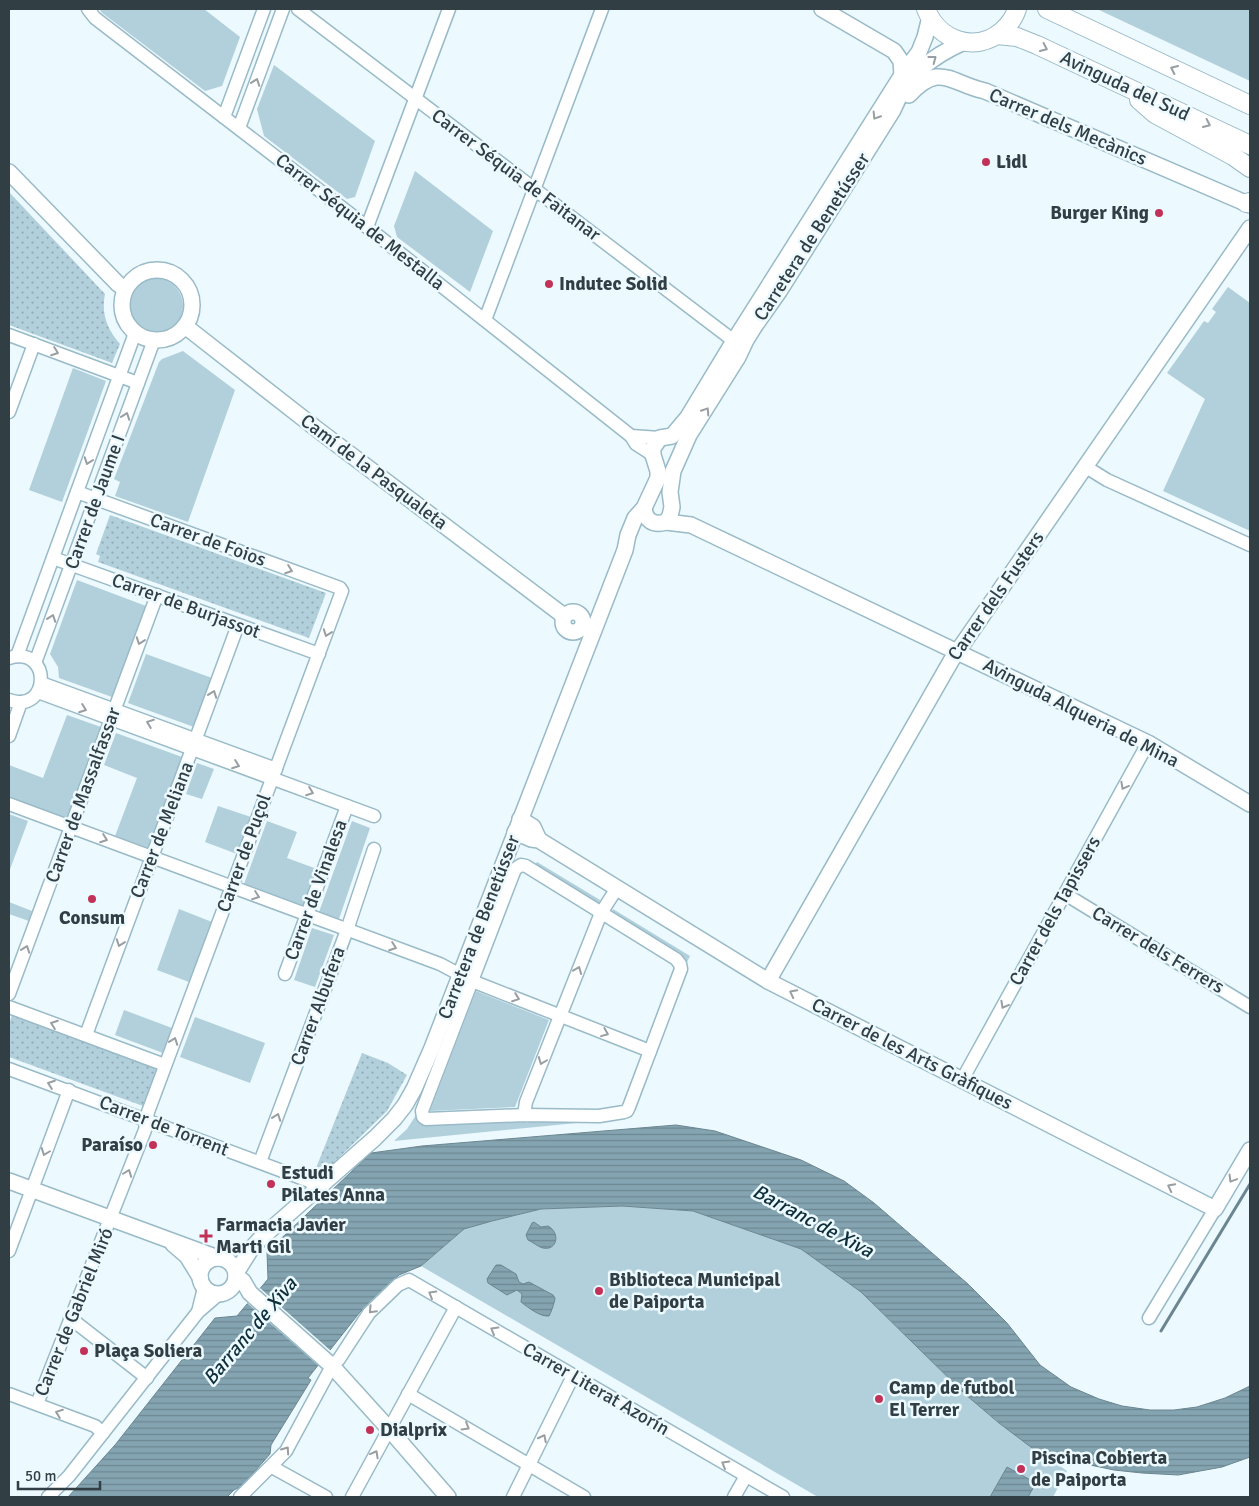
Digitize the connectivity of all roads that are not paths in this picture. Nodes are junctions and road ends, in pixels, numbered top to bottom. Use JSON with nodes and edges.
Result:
{"nodes":[{"id":1,"x":88,"y":9,"type":"edge"},
{"id":2,"x":264,"y":9,"type":"edge"},
{"id":3,"x":283,"y":9,"type":"edge"},
{"id":4,"x":298,"y":9,"type":"edge"},
{"id":5,"x":450,"y":9,"type":"edge"},
{"id":6,"x":602,"y":9,"type":"edge"},
{"id":7,"x":822,"y":9,"type":"edge"},
{"id":8,"x":1017,"y":9,"type":"edge"},
{"id":9,"x":1047,"y":9,"type":"edge"},
{"id":10,"x":928,"y":13,"type":"edge"},
{"id":11,"x":997,"y":35,"type":"junction"},
{"id":12,"x":964,"y":42,"type":"junction"},
{"id":13,"x":902,"y":75,"type":"junction"},
{"id":14,"x":1117,"y":82,"type":"junction"},
{"id":15,"x":416,"y":98,"type":"junction"},
{"id":16,"x":1250,"y":105,"type":"edge"},
{"id":17,"x":893,"y":110,"type":"junction"},
{"id":18,"x":224,"y":117,"type":"junction"},
{"id":19,"x":239,"y":128,"type":"junction"},
{"id":20,"x":1250,"y":145,"type":"edge"},
{"id":21,"x":1250,"y":168,"type":"edge"},
{"id":22,"x":9,"y":172,"type":"edge"},
{"id":23,"x":534,"y":188,"type":"junction"},
{"id":24,"x":1249,"y":203,"type":"edge"},
{"id":25,"x":367,"y":226,"type":"junction"},
{"id":26,"x":1250,"y":228,"type":"edge"},
{"id":27,"x":125,"y":289,"type":"junction"},
{"id":28,"x":485,"y":320,"type":"junction"},
{"id":29,"x":185,"y":326,"type":"junction"},
{"id":30,"x":135,"y":333,"type":"junction"},
{"id":31,"x":9,"y":335,"type":"edge"},
{"id":32,"x":154,"y":340,"type":"junction"},
{"id":33,"x":734,"y":341,"type":"junction"},
{"id":34,"x":34,"y":344,"type":"junction"},
{"id":35,"x":120,"y":376,"type":"junction"},
{"id":36,"x":138,"y":383,"type":"junction"},
{"id":37,"x":9,"y":412,"type":"edge"},
{"id":38,"x":631,"y":436,"type":"junction"},
{"id":39,"x":666,"y":437,"type":"junction"},
{"id":40,"x":680,"y":452,"type":"junction"},
{"id":41,"x":653,"y":455,"type":"junction"},
{"id":42,"x":1086,"y":467,"type":"junction"},
{"id":43,"x":77,"y":492,"type":"junction"},
{"id":44,"x":96,"y":499,"type":"junction"},
{"id":45,"x":672,"y":507,"type":"junction"},
{"id":46,"x":644,"y":508,"type":"junction"},
{"id":47,"x":660,"y":523,"type":"junction"},
{"id":48,"x":691,"y":526,"type":"junction"},
{"id":49,"x":1250,"y":545,"type":"edge"},
{"id":50,"x":625,"y":550,"type":"junction"},
{"id":51,"x":53,"y":558,"type":"junction"},
{"id":52,"x":72,"y":564,"type":"junction"},
{"id":53,"x":340,"y":588,"type":"joint"},
{"id":54,"x":157,"y":595,"type":"junction"},
{"id":55,"x":238,"y":625,"type":"junction"},
{"id":56,"x":588,"y":629,"type":"junction"},
{"id":57,"x":957,"y":652,"type":"junction"},
{"id":58,"x":319,"y":654,"type":"junction"},
{"id":59,"x":13,"y":657,"type":"edge"},
{"id":60,"x":36,"y":663,"type":"junction"},
{"id":61,"x":40,"y":687,"type":"junction"},
{"id":62,"x":15,"y":701,"type":"edge"},
{"id":63,"x":113,"y":714,"type":"junction"},
{"id":64,"x":9,"y":736,"type":"edge"},
{"id":65,"x":1148,"y":743,"type":"junction"},
{"id":66,"x":194,"y":745,"type":"junction"},
{"id":67,"x":274,"y":774,"type":"junction"},
{"id":68,"x":9,"y":804,"type":"edge"},
{"id":69,"x":1250,"y":804,"type":"edge"},
{"id":70,"x":347,"y":806,"type":"junction"},
{"id":71,"x":374,"y":816,"type":"dead end"},
{"id":72,"x":518,"y":826,"type":"junction"},
{"id":73,"x":71,"y":828,"type":"junction"},
{"id":74,"x":374,"y":849,"type":"dead end"},
{"id":75,"x":152,"y":858,"type":"junction"},
{"id":76,"x":232,"y":887,"type":"junction"},
{"id":77,"x":617,"y":888,"type":"junction"},
{"id":78,"x":1065,"y":894,"type":"junction"},
{"id":79,"x":601,"y":913,"type":"junction"},
{"id":80,"x":307,"y":915,"type":"junction"},
{"id":81,"x":347,"y":930,"type":"junction"},
{"id":82,"x":285,"y":974,"type":"dead end"},
{"id":83,"x":466,"y":978,"type":"junction"},
{"id":84,"x":768,"y":981,"type":"junction"},
{"id":85,"x":9,"y":994,"type":"edge"},
{"id":86,"x":9,"y":1007,"type":"edge"},
{"id":87,"x":1250,"y":1007,"type":"edge"},
{"id":88,"x":560,"y":1016,"type":"junction"},
{"id":89,"x":86,"y":1035,"type":"junction"},
{"id":90,"x":650,"y":1051,"type":"junction"},
{"id":91,"x":166,"y":1065,"type":"junction"},
{"id":92,"x":9,"y":1069,"type":"edge"},
{"id":93,"x":962,"y":1080,"type":"junction"},
{"id":94,"x":69,"y":1090,"type":"junction"},
{"id":95,"x":524,"y":1115,"type":"junction"},
{"id":96,"x":146,"y":1120,"type":"junction"},
{"id":97,"x":1250,"y":1150,"type":"edge"},
{"id":98,"x":260,"y":1162,"type":"junction"},
{"id":99,"x":9,"y":1181,"type":"edge"},
{"id":100,"x":317,"y":1188,"type":"junction"},
{"id":101,"x":32,"y":1190,"type":"junction"},
{"id":102,"x":1214,"y":1209,"type":"junction"},
{"id":103,"x":111,"y":1219,"type":"junction"},
{"id":104,"x":168,"y":1240,"type":"junction"},
{"id":105,"x":251,"y":1249,"type":"junction"},
{"id":106,"x":9,"y":1250,"type":"edge"},
{"id":107,"x":222,"y":1259,"type":"junction"},
{"id":108,"x":202,"y":1283,"type":"junction"},
{"id":109,"x":230,"y":1283,"type":"junction"},
{"id":110,"x":456,"y":1307,"type":"junction"},
{"id":111,"x":198,"y":1312,"type":"junction"},
{"id":112,"x":70,"y":1318,"type":"junction"},
{"id":113,"x":1149,"y":1318,"type":"dead end"},
{"id":114,"x":328,"y":1362,"type":"junction"},
{"id":115,"x":573,"y":1376,"type":"junction"},
{"id":116,"x":147,"y":1378,"type":"junction"},
{"id":117,"x":9,"y":1394,"type":"edge"},
{"id":118,"x":408,"y":1394,"type":"junction"},
{"id":119,"x":37,"y":1404,"type":"junction"},
{"id":120,"x":389,"y":1429,"type":"junction"},
{"id":121,"x":103,"y":1433,"type":"junction"},
{"id":122,"x":529,"y":1465,"type":"junction"},
{"id":123,"x":272,"y":1467,"type":"junction"},
{"id":124,"x":746,"y":1476,"type":"junction"},
{"id":125,"x":48,"y":1497,"type":"edge"},
{"id":126,"x":240,"y":1497,"type":"edge"},
{"id":127,"x":326,"y":1497,"type":"edge"},
{"id":128,"x":352,"y":1497,"type":"edge"},
{"id":129,"x":448,"y":1497,"type":"edge"},
{"id":130,"x":513,"y":1497,"type":"edge"},
{"id":131,"x":584,"y":1497,"type":"edge"},
{"id":132,"x":734,"y":1497,"type":"edge"},
{"id":133,"x":783,"y":1497,"type":"edge"}],
"edges":[{"from":1,"to":18,"type":"street","name":"Carrer Séquia de Mestalla"},
{"from":2,"to":18,"type":"street"},
{"from":19,"to":3,"type":"street","one_way":true},
{"from":4,"to":15,"type":"street","name":"Carrer Séquia de Faitanar"},
{"from":5,"to":15,"type":"street"},
{"from":6,"to":23,"type":"street"},
{"from":7,"to":13,"type":"street"},
{"from":8,"to":11,"type":"main road"},
{"from":16,"to":9,"type":"main road","name":"Avinguda del Sud","one_way":true},
{"from":10,"to":12,"type":"main road"},
{"from":10,"to":13,"type":"street","name":"Carretera de Benetússer"},
{"from":11,"to":12,"type":"main road"},
{"from":11,"to":14,"type":"main road","name":"Avinguda del Sud","one_way":true},
{"from":17,"to":12,"type":"street","name":"Carretera de Benetússer","one_way":true},
{"from":13,"to":33,"type":"street","name":"Carretera de Benetússer","one_way":true},
{"from":14,"to":20,"type":"main road","name":"Avinguda del Sud","one_way":true},
{"from":14,"to":21,"type":"main road"},
{"from":15,"to":23,"type":"street","name":"Carrer Séquia de Faitanar"},
{"from":15,"to":25,"type":"street"},
{"from":17,"to":24,"type":"street","name":"Carrer dels Mecànics"},
{"from":40,"to":17,"type":"street","name":"Carretera de Benetússer","one_way":true},
{"from":18,"to":19,"type":"street","name":"Carrer Séquia de Mestalla"},
{"from":19,"to":25,"type":"street","name":"Carrer Séquia de Mestalla"},
{"from":22,"to":27,"type":"street"},
{"from":23,"to":28,"type":"street"},
{"from":23,"to":33,"type":"street","name":"Carrer Séquia de Faitanar"},
{"from":25,"to":28,"type":"street","name":"Carrer Séquia de Mestalla"},
{"from":26,"to":42,"type":"street","name":"Carrer dels Fusters"},
{"from":27,"to":29,"type":"street"},
{"from":27,"to":30,"type":"street"},
{"from":28,"to":38,"type":"street","name":"Carrer Séquia de Mestalla"},
{"from":29,"to":32,"type":"street"},
{"from":29,"to":56,"type":"street","name":"Camí de la Pasqualeta"},
{"from":30,"to":32,"type":"street"},
{"from":30,"to":35,"type":"street","name":"Carrer de Jaume I"},
{"from":31,"to":34,"type":"street"},
{"from":32,"to":36,"type":"street","name":"Carrer de Jaume I"},
{"from":33,"to":39,"type":"street","name":"Carretera de Benetússer"},
{"from":34,"to":35,"type":"street","one_way":true},
{"from":34,"to":37,"type":"street"},
{"from":35,"to":36,"type":"street"},
{"from":35,"to":43,"type":"street","name":"Carrer de Jaume I","one_way":true},
{"from":44,"to":36,"type":"street","name":"Carrer de Jaume I","one_way":true},
{"from":38,"to":39,"type":"street"},
{"from":38,"to":41,"type":"street","name":"Carrer Séquia de Mestalla"},
{"from":39,"to":40,"type":"street"},
{"from":39,"to":41,"type":"street","name":"Carretera de Benetússer"},
{"from":40,"to":45,"type":"street","name":"Carretera de Benetússer"},
{"from":41,"to":46,"type":"street","name":"Carretera de Benetússer"},
{"from":42,"to":49,"type":"street"},
{"from":42,"to":57,"type":"street","name":"Carrer dels Fusters"},
{"from":43,"to":44,"type":"street","name":"Carrer de Foios"},
{"from":43,"to":51,"type":"street","name":"Carrer de Jaume I"},
{"from":44,"to":52,"type":"street","name":"Carrer de Jaume I"},
{"from":44,"to":53,"type":"street","name":"Carrer de Foios","one_way":true},
{"from":45,"to":47,"type":"street","name":"Carretera de Benetússer"},
{"from":45,"to":48,"type":"street","name":"Avinguda Alqueria de Mina"},
{"from":46,"to":47,"type":"street"},
{"from":46,"to":50,"type":"street","name":"Carretera de Benetússer"},
{"from":47,"to":48,"type":"street","name":"Avinguda Alqueria de Mina"},
{"from":47,"to":50,"type":"street","name":"Carretera de Benetússer"},
{"from":48,"to":57,"type":"street","name":"Avinguda Alqueria de Mina"},
{"from":50,"to":56,"type":"street","name":"Carretera de Benetússer"},
{"from":51,"to":52,"type":"street","name":"Carrer de Burjassot"},
{"from":51,"to":59,"type":"street","name":"Carrer de Jaume I"},
{"from":52,"to":54,"type":"street","name":"Carrer de Burjassot"},
{"from":60,"to":52,"type":"street","name":"Carrer de Jaume I","one_way":true},
{"from":53,"to":58,"type":"street","name":"Carrer de Puçol","one_way":true},
{"from":54,"to":55,"type":"street","name":"Carrer de Burjassot"},
{"from":54,"to":63,"type":"street","name":"Carrer de Massalfassar","one_way":true},
{"from":55,"to":58,"type":"street","name":"Carrer de Burjassot"},
{"from":66,"to":55,"type":"street","name":"Carrer de Meliana","one_way":true},
{"from":56,"to":72,"type":"street","name":"Carretera de Benetússer"},
{"from":57,"to":65,"type":"street","name":"Avinguda Alqueria de Mina"},
{"from":57,"to":84,"type":"street","name":"Carrer dels Fusters"},
{"from":58,"to":67,"type":"street","name":"Carrer de Puçol"},
{"from":59,"to":60,"type":"street"},
{"from":60,"to":61,"type":"street"},
{"from":61,"to":62,"type":"street"},
{"from":61,"to":63,"type":"street"},
{"from":62,"to":64,"type":"street"},
{"from":63,"to":66,"type":"street"},
{"from":63,"to":73,"type":"street","name":"Carrer de Massalfassar"},
{"from":65,"to":69,"type":"street","name":"Avinguda Alqueria de Mina"},
{"from":65,"to":78,"type":"street","name":"Carrer dels Tapissers","one_way":true},
{"from":66,"to":67,"type":"street"},
{"from":66,"to":75,"type":"street","name":"Carrer de Meliana"},
{"from":67,"to":70,"type":"street","one_way":true},
{"from":67,"to":76,"type":"street","name":"Carrer de Puçol"},
{"from":68,"to":73,"type":"street"},
{"from":70,"to":71,"type":"street"},
{"from":70,"to":80,"type":"street","name":"Carrer de Vinalesa"},
{"from":72,"to":77,"type":"street","name":"Carrer de les Arts Gràfiques"},
{"from":72,"to":83,"type":"street","name":"Carretera de Benetússer"},
{"from":73,"to":75,"type":"street","one_way":true},
{"from":85,"to":73,"type":"street","name":"Carrer de Massalfassar","one_way":true},
{"from":74,"to":81,"type":"street","name":"Carrer Albufera"},
{"from":75,"to":76,"type":"street"},
{"from":75,"to":89,"type":"street","name":"Carrer de Meliana","one_way":true},
{"from":76,"to":80,"type":"street","one_way":true},
{"from":91,"to":76,"type":"street","name":"Carrer de Puçol","one_way":true},
{"from":77,"to":79,"type":"street"},
{"from":77,"to":84,"type":"street","name":"Carrer de les Arts Gràfiques"},
{"from":78,"to":87,"type":"street","name":"Carrer dels Ferrers"},
{"from":78,"to":93,"type":"street","name":"Carrer dels Tapissers","one_way":true},
{"from":79,"to":83,"type":"street","name":"Carretera de Benetússer"},
{"from":88,"to":79,"type":"street","one_way":true},
{"from":79,"to":90,"type":"street"},
{"from":80,"to":81,"type":"street"},
{"from":80,"to":82,"type":"street","name":"Carrer de Vinalesa"},
{"from":81,"to":83,"type":"street","one_way":true},
{"from":98,"to":81,"type":"street","name":"Carrer Albufera","one_way":true},
{"from":83,"to":88,"type":"street","one_way":true},
{"from":83,"to":95,"type":"street","name":"Carretera de Benetússer"},
{"from":83,"to":100,"type":"street","name":"Carretera de Benetússer"},
{"from":93,"to":84,"type":"street","name":"Carrer de les Arts Gràfiques","one_way":true},
{"from":89,"to":86,"type":"street","one_way":true},
{"from":88,"to":90,"type":"street","one_way":true},
{"from":88,"to":95,"type":"street","one_way":true},
{"from":89,"to":91,"type":"street"},
{"from":90,"to":95,"type":"street"},
{"from":91,"to":96,"type":"street","name":"Carrer de Puçol"},
{"from":94,"to":92,"type":"street","name":"Carrer de Torrent","one_way":true},
{"from":102,"to":93,"type":"street","name":"Carrer de les Arts Gràfiques","one_way":true},
{"from":94,"to":96,"type":"street","name":"Carrer de Torrent"},
{"from":94,"to":101,"type":"street","one_way":true},
{"from":96,"to":98,"type":"street","name":"Carrer de Torrent"},
{"from":103,"to":96,"type":"street","name":"Carrer de Gabriel Miró","one_way":true},
{"from":97,"to":102,"type":"street","one_way":true},
{"from":98,"to":100,"type":"street","name":"Carrer de Torrent"},
{"from":99,"to":101,"type":"street"},
{"from":100,"to":105,"type":"street","name":"Carretera de Benetússer"},
{"from":101,"to":103,"type":"street"},
{"from":101,"to":106,"type":"street"},
{"from":102,"to":113,"type":"street"},
{"from":103,"to":104,"type":"street"},
{"from":103,"to":112,"type":"street","name":"Carrer de Gabriel Miró"},
{"from":104,"to":107,"type":"street"},
{"from":104,"to":108,"type":"street"},
{"from":105,"to":107,"type":"street","name":"Carretera de Benetússer"},
{"from":105,"to":109,"type":"street","name":"Carretera de Benetússer"},
{"from":107,"to":108,"type":"street","name":"Carretera de Benetússer"},
{"from":107,"to":109,"type":"street"},
{"from":108,"to":109,"type":"street"},
{"from":108,"to":111,"type":"street","name":"Carretera de Benetússer"},
{"from":109,"to":111,"type":"street","name":"Carretera de Benetússer"},
{"from":109,"to":114,"type":"street"},
{"from":110,"to":114,"type":"street","name":"Carrer Literat Azorín","one_way":true},
{"from":115,"to":110,"type":"street","name":"Carrer Literat Azorín","one_way":true},
{"from":110,"to":118,"type":"street"},
{"from":111,"to":116,"type":"street","name":"Carretera de Benetússer"},
{"from":112,"to":116,"type":"street"},
{"from":112,"to":119,"type":"street","name":"Carrer de Gabriel Miró"},
{"from":114,"to":120,"type":"street"},
{"from":123,"to":114,"type":"street","one_way":true},
{"from":122,"to":115,"type":"street","one_way":true},
{"from":124,"to":115,"type":"street","name":"Carrer Literat Azorín","one_way":true},
{"from":116,"to":121,"type":"street","name":"Carretera de Benetússer"},
{"from":117,"to":119,"type":"street"},
{"from":118,"to":120,"type":"street"},
{"from":118,"to":122,"type":"street","one_way":true},
{"from":121,"to":119,"type":"street","one_way":true},
{"from":128,"to":120,"type":"street","one_way":true},
{"from":120,"to":129,"type":"street"},
{"from":121,"to":125,"type":"street","name":"Carretera de Benetússer"},
{"from":122,"to":130,"type":"street"},
{"from":122,"to":131,"type":"street"},
{"from":123,"to":126,"type":"street"},
{"from":123,"to":127,"type":"street"},
{"from":124,"to":132,"type":"street"},
{"from":124,"to":133,"type":"street","name":"Carrer Literat Azorín"}]}
